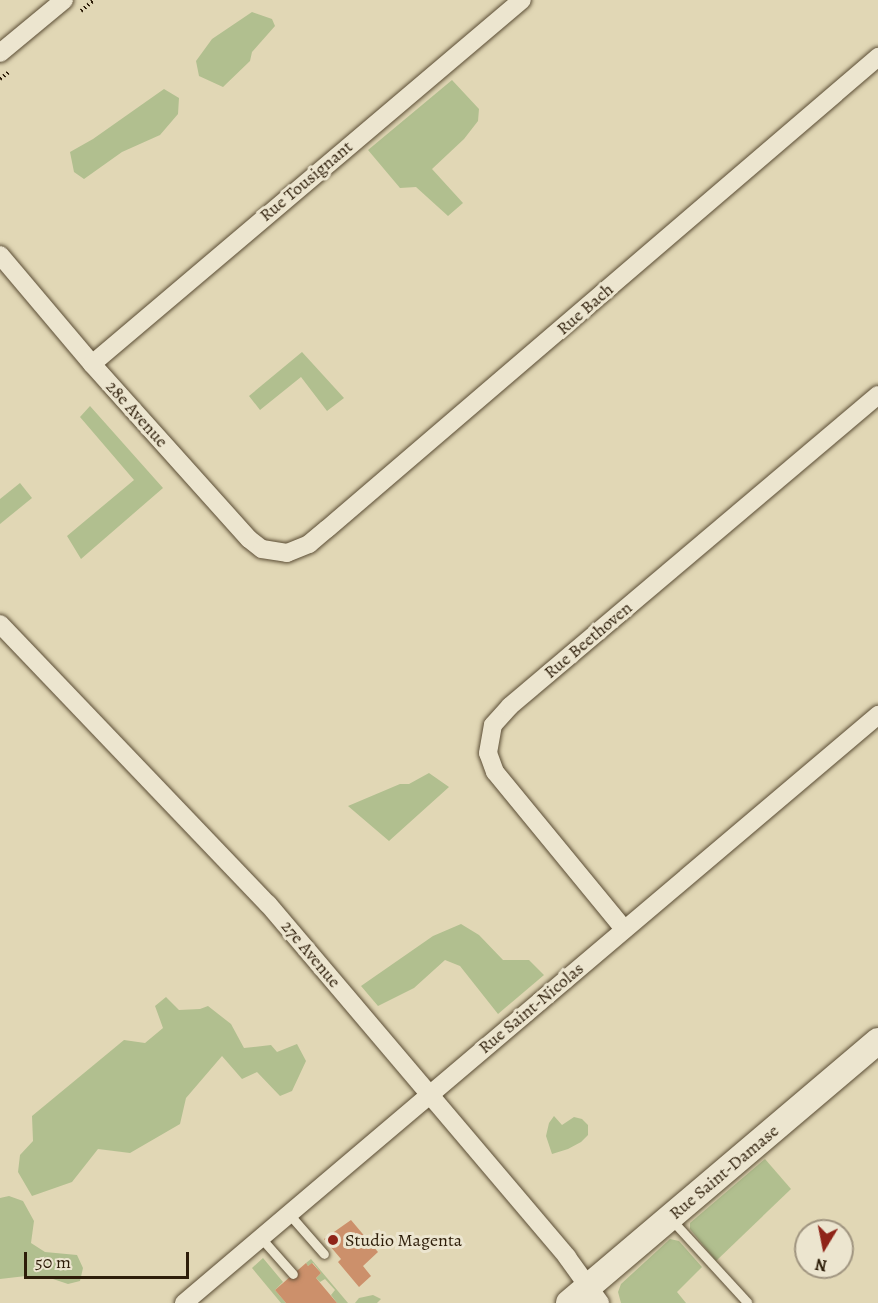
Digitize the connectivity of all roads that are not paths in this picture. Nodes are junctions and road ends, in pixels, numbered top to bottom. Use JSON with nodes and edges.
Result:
{"nodes":[{"id":1,"x":64,"y":0,"type":"edge"},
{"id":2,"x":522,"y":0,"type":"edge"},
{"id":3,"x":0,"y":53,"type":"edge"},
{"id":4,"x":878,"y":57,"type":"edge"},
{"id":5,"x":0,"y":255,"type":"edge"},
{"id":6,"x":92,"y":364,"type":"junction"},
{"id":7,"x":878,"y":395,"type":"edge"},
{"id":8,"x":287,"y":553,"type":"joint"},
{"id":9,"x":0,"y":624,"type":"edge"},
{"id":10,"x":878,"y":715,"type":"edge"},
{"id":11,"x":624,"y":929,"type":"junction"},
{"id":12,"x":878,"y":1041,"type":"edge"},
{"id":13,"x":429,"y":1095,"type":"junction"},
{"id":14,"x":289,"y":1214,"type":"junction"},
{"id":15,"x":670,"y":1218,"type":"junction"},
{"id":16,"x":261,"y":1238,"type":"junction"},
{"id":17,"x":324,"y":1254,"type":"dead end"},
{"id":18,"x":293,"y":1274,"type":"dead end"},
{"id":19,"x":586,"y":1298,"type":"edge"},
{"id":20,"x":747,"y":1302,"type":"edge"},
{"id":21,"x":184,"y":1303,"type":"edge"}],
"edges":[{"from":1,"to":3,"type":"street"},
{"from":2,"to":6,"type":"street","name":"Rue Tousignant"},
{"from":4,"to":8,"type":"street","name":"Rue Bach"},
{"from":5,"to":6,"type":"street","name":"28e Avenue"},
{"from":6,"to":8,"type":"street","name":"28e Avenue"},
{"from":7,"to":11,"type":"street","name":"Rue Beethoven"},
{"from":9,"to":13,"type":"street","name":"27e Avenue"},
{"from":10,"to":11,"type":"street","name":"Rue Saint-Nicolas"},
{"from":11,"to":13,"type":"street","name":"Rue Saint-Nicolas"},
{"from":12,"to":15,"type":"street","name":"Rue Saint-Damase"},
{"from":13,"to":14,"type":"street","name":"Rue Saint-Nicolas"},
{"from":13,"to":19,"type":"street","name":"27e Avenue"},
{"from":14,"to":16,"type":"street","name":"Rue Saint-Nicolas"},
{"from":14,"to":17,"type":"lane"},
{"from":15,"to":19,"type":"street","name":"Rue Saint-Damase"},
{"from":15,"to":20,"type":"lane"},
{"from":16,"to":18,"type":"lane"},
{"from":16,"to":21,"type":"street","name":"Rue Saint-Nicolas"}]}
